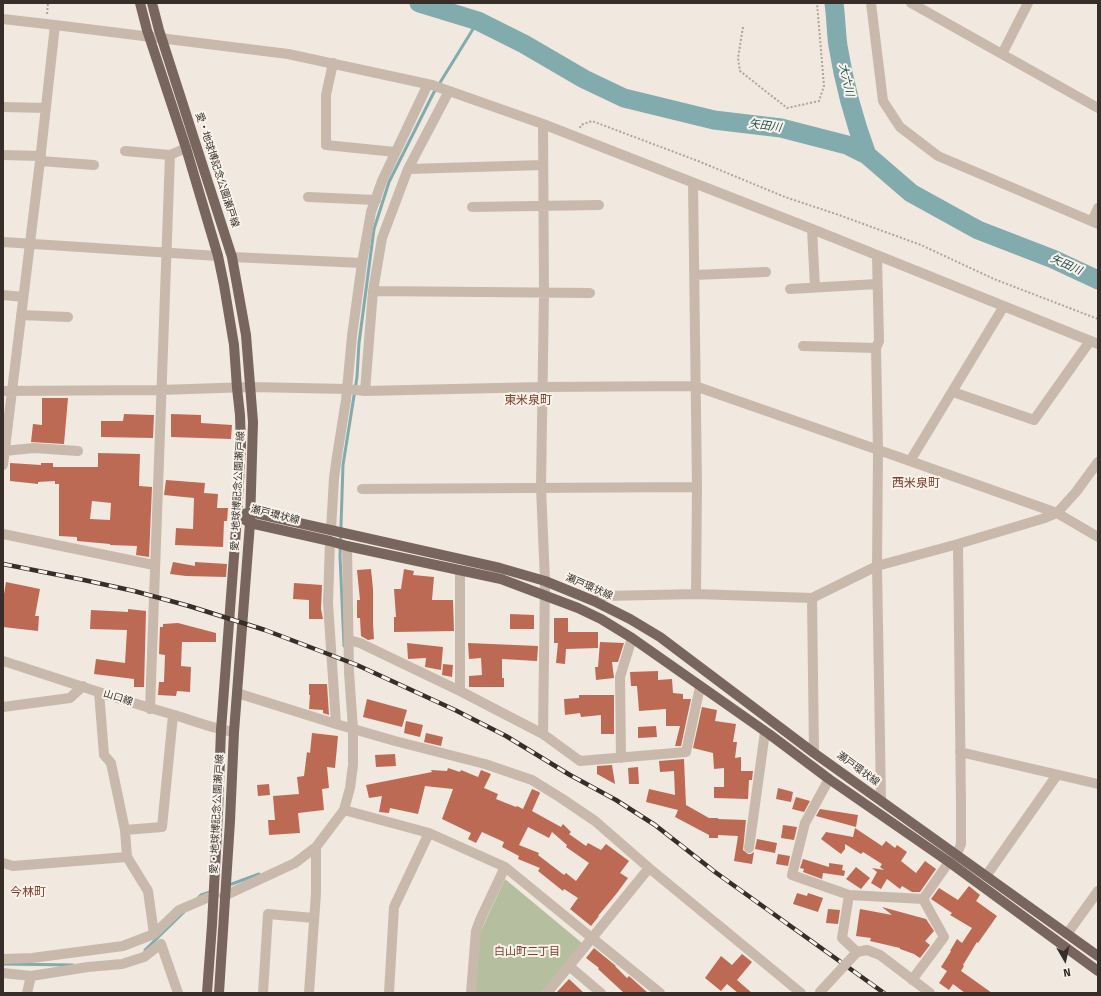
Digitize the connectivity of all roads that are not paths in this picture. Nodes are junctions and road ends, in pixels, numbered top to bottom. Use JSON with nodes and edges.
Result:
{"nodes":[{"id":1,"x":140,"y":3,"type":"edge"},
{"id":2,"x":152,"y":3,"type":"edge"},
{"id":3,"x":871,"y":3,"type":"edge"},
{"id":4,"x":911,"y":3,"type":"edge"},
{"id":5,"x":1028,"y":3,"type":"edge"},
{"id":6,"x":3,"y":19,"type":"edge"},
{"id":7,"x":55,"y":25,"type":"junction"},
{"id":8,"x":149,"y":33,"type":"junction"},
{"id":9,"x":160,"y":34,"type":"junction"},
{"id":10,"x":1002,"y":54,"type":"junction"},
{"id":11,"x":333,"y":63,"type":"junction"},
{"id":12,"x":430,"y":84,"type":"junction"},
{"id":13,"x":446,"y":90,"type":"junction"},
{"id":14,"x":3,"y":107,"type":"edge"},
{"id":15,"x":46,"y":108,"type":"junction"},
{"id":16,"x":1098,"y":108,"type":"edge"},
{"id":17,"x":543,"y":124,"type":"junction"},
{"id":18,"x":186,"y":148,"type":"junction"},
{"id":19,"x":125,"y":151,"type":"dead end"},
{"id":20,"x":395,"y":152,"type":"junction"},
{"id":21,"x":3,"y":155,"type":"edge"},
{"id":22,"x":170,"y":155,"type":"junction"},
{"id":23,"x":41,"y":158,"type":"junction"},
{"id":24,"x":94,"y":165,"type":"dead end"},
{"id":25,"x":543,"y":165,"type":"junction"},
{"id":26,"x":408,"y":169,"type":"junction"},
{"id":27,"x":693,"y":183,"type":"junction"},
{"id":28,"x":308,"y":197,"type":"dead end"},
{"id":29,"x":376,"y":200,"type":"junction"},
{"id":30,"x":599,"y":205,"type":"dead end"},
{"id":31,"x":543,"y":206,"type":"junction"},
{"id":32,"x":472,"y":207,"type":"dead end"},
{"id":33,"x":1098,"y":208,"type":"edge"},
{"id":34,"x":1095,"y":222,"type":"edge"},
{"id":35,"x":812,"y":229,"type":"junction"},
{"id":36,"x":3,"y":242,"type":"edge"},
{"id":37,"x":30,"y":243,"type":"junction"},
{"id":38,"x":166,"y":252,"type":"junction"},
{"id":39,"x":218,"y":256,"type":"junction"},
{"id":40,"x":876,"y":256,"type":"junction"},
{"id":41,"x":232,"y":257,"type":"junction"},
{"id":42,"x":362,"y":263,"type":"junction"},
{"id":43,"x":766,"y":272,"type":"dead end"},
{"id":44,"x":695,"y":275,"type":"junction"},
{"id":45,"x":876,"y":284,"type":"junction"},
{"id":46,"x":815,"y":287,"type":"junction"},
{"id":47,"x":790,"y":289,"type":"dead end"},
{"id":48,"x":373,"y":291,"type":"junction"},
{"id":49,"x":544,"y":293,"type":"junction"},
{"id":50,"x":590,"y":294,"type":"dead end"},
{"id":51,"x":3,"y":295,"type":"edge"},
{"id":52,"x":23,"y":297,"type":"junction"},
{"id":53,"x":1004,"y":306,"type":"junction"},
{"id":54,"x":21,"y":315,"type":"junction"},
{"id":55,"x":68,"y":317,"type":"dead end"},
{"id":56,"x":1094,"y":343,"type":"edge"},
{"id":57,"x":803,"y":346,"type":"dead end"},
{"id":58,"x":876,"y":348,"type":"junction"},
{"id":59,"x":542,"y":386,"type":"junction"},
{"id":60,"x":695,"y":386,"type":"junction"},
{"id":61,"x":250,"y":387,"type":"junction"},
{"id":62,"x":236,"y":388,"type":"junction"},
{"id":63,"x":347,"y":389,"type":"junction"},
{"id":64,"x":160,"y":390,"type":"junction"},
{"id":65,"x":8,"y":391,"type":"edge"},
{"id":66,"x":366,"y":391,"type":"junction"},
{"id":67,"x":952,"y":392,"type":"junction"},
{"id":68,"x":4,"y":445,"type":"edge"},
{"id":69,"x":878,"y":450,"type":"junction"},
{"id":70,"x":78,"y":451,"type":"dead end"},
{"id":71,"x":910,"y":460,"type":"junction"},
{"id":72,"x":1098,"y":462,"type":"edge"},
{"id":73,"x":3,"y":465,"type":"edge"},
{"id":74,"x":697,"y":487,"type":"junction"},
{"id":75,"x":542,"y":488,"type":"junction"},
{"id":76,"x":362,"y":489,"type":"dead end"},
{"id":77,"x":250,"y":512,"type":"junction"},
{"id":78,"x":1057,"y":513,"type":"junction"},
{"id":79,"x":238,"y":516,"type":"junction"},
{"id":80,"x":250,"y":523,"type":"junction"},
{"id":81,"x":331,"y":530,"type":"junction"},
{"id":82,"x":3,"y":534,"type":"edge"},
{"id":83,"x":1098,"y":537,"type":"edge"},
{"id":84,"x":330,"y":541,"type":"junction"},
{"id":85,"x":958,"y":544,"type":"junction"},
{"id":86,"x":347,"y":546,"type":"junction"},
{"id":87,"x":154,"y":565,"type":"junction"},
{"id":88,"x":877,"y":566,"type":"junction"},
{"id":89,"x":460,"y":571,"type":"junction"},
{"id":90,"x":544,"y":581,"type":"junction"},
{"id":91,"x":696,"y":594,"type":"junction"},
{"id":92,"x":544,"y":595,"type":"junction"},
{"id":93,"x":812,"y":598,"type":"junction"},
{"id":94,"x":594,"y":601,"type":"junction"},
{"id":95,"x":632,"y":638,"type":"junction"},
{"id":96,"x":348,"y":640,"type":"junction"},
{"id":97,"x":3,"y":661,"type":"edge"},
{"id":98,"x":83,"y":686,"type":"junction"},
{"id":99,"x":700,"y":687,"type":"junction"},
{"id":100,"x":460,"y":691,"type":"junction"},
{"id":101,"x":99,"y":692,"type":"junction"},
{"id":102,"x":237,"y":693,"type":"junction"},
{"id":103,"x":3,"y":707,"type":"edge"},
{"id":104,"x":150,"y":709,"type":"junction"},
{"id":105,"x":173,"y":716,"type":"junction"},
{"id":106,"x":336,"y":724,"type":"junction"},
{"id":107,"x":353,"y":729,"type":"junction"},
{"id":108,"x":221,"y":730,"type":"junction"},
{"id":109,"x":234,"y":732,"type":"junction"},
{"id":110,"x":765,"y":732,"type":"junction"},
{"id":111,"x":543,"y":734,"type":"junction"},
{"id":112,"x":814,"y":752,"type":"junction"},
{"id":113,"x":960,"y":752,"type":"junction"},
{"id":114,"x":620,"y":758,"type":"junction"},
{"id":115,"x":1057,"y":775,"type":"junction"},
{"id":116,"x":829,"y":779,"type":"junction"},
{"id":117,"x":1098,"y":784,"type":"edge"},
{"id":118,"x":881,"y":800,"type":"junction"},
{"id":119,"x":344,"y":810,"type":"junction"},
{"id":120,"x":125,"y":830,"type":"junction"},
{"id":121,"x":429,"y":833,"type":"junction"},
{"id":122,"x":316,"y":847,"type":"junction"},
{"id":123,"x":749,"y":848,"type":"dead end"},
{"id":124,"x":957,"y":854,"type":"junction"},
{"id":125,"x":127,"y":857,"type":"junction"},
{"id":126,"x":949,"y":862,"type":"junction"},
{"id":127,"x":3,"y":863,"type":"edge"},
{"id":128,"x":505,"y":867,"type":"junction"},
{"id":129,"x":649,"y":868,"type":"junction"},
{"id":130,"x":986,"y":876,"type":"junction"},
{"id":131,"x":1098,"y":891,"type":"edge"},
{"id":132,"x":219,"y":896,"type":"junction"},
{"id":133,"x":849,"y":896,"type":"junction"},
{"id":134,"x":923,"y":899,"type":"junction"},
{"id":135,"x":314,"y":918,"type":"junction"},
{"id":136,"x":154,"y":934,"type":"junction"},
{"id":137,"x":1067,"y":934,"type":"junction"},
{"id":138,"x":592,"y":938,"type":"junction"},
{"id":139,"x":857,"y":952,"type":"junction"},
{"id":140,"x":1098,"y":956,"type":"edge"},
{"id":141,"x":3,"y":958,"type":"edge"},
{"id":142,"x":568,"y":966,"type":"junction"},
{"id":143,"x":1098,"y":971,"type":"edge"},
{"id":144,"x":3,"y":974,"type":"edge"},
{"id":145,"x":31,"y":976,"type":"junction"},
{"id":146,"x":912,"y":980,"type":"junction"},
{"id":147,"x":27,"y":993,"type":"edge"},
{"id":148,"x":178,"y":993,"type":"edge"},
{"id":149,"x":206,"y":993,"type":"edge"},
{"id":150,"x":219,"y":993,"type":"edge"},
{"id":151,"x":263,"y":993,"type":"edge"},
{"id":152,"x":309,"y":993,"type":"edge"},
{"id":153,"x":389,"y":993,"type":"edge"},
{"id":154,"x":471,"y":993,"type":"edge"},
{"id":155,"x":547,"y":993,"type":"edge"},
{"id":156,"x":601,"y":993,"type":"edge"},
{"id":157,"x":660,"y":993,"type":"edge"},
{"id":158,"x":801,"y":993,"type":"edge"},
{"id":159,"x":819,"y":993,"type":"edge"},
{"id":160,"x":930,"y":993,"type":"edge"}],
"edges":[{"from":1,"to":8,"type":"main road","name":"愛・地球博記念公園瀬戸線"},
{"from":2,"to":9,"type":"main road","name":"愛・地球博記念公園瀬戸線"},
{"from":3,"to":34,"type":"street"},
{"from":4,"to":10,"type":"street"},
{"from":5,"to":10,"type":"street"},
{"from":6,"to":7,"type":"street"},
{"from":7,"to":8,"type":"street"},
{"from":7,"to":15,"type":"street"},
{"from":8,"to":9,"type":"street"},
{"from":8,"to":18,"type":"main road","name":"愛・地球博記念公園瀬戸線"},
{"from":9,"to":11,"type":"street"},
{"from":9,"to":41,"type":"main road","name":"愛・地球博記念公園瀬戸線"},
{"from":10,"to":16,"type":"street"},
{"from":11,"to":12,"type":"street"},
{"from":11,"to":20,"type":"street"},
{"from":12,"to":13,"type":"street"},
{"from":12,"to":20,"type":"street"},
{"from":13,"to":17,"type":"street"},
{"from":13,"to":26,"type":"street"},
{"from":14,"to":15,"type":"street"},
{"from":15,"to":23,"type":"street"},
{"from":17,"to":25,"type":"street"},
{"from":17,"to":27,"type":"street"},
{"from":18,"to":22,"type":"street"},
{"from":18,"to":39,"type":"main road","name":"愛・地球博記念公園瀬戸線"},
{"from":19,"to":22,"type":"street"},
{"from":20,"to":29,"type":"street"},
{"from":21,"to":23,"type":"street"},
{"from":22,"to":38,"type":"street"},
{"from":23,"to":24,"type":"street"},
{"from":23,"to":37,"type":"street"},
{"from":25,"to":26,"type":"street"},
{"from":25,"to":31,"type":"street"},
{"from":26,"to":48,"type":"street"},
{"from":27,"to":35,"type":"street"},
{"from":27,"to":44,"type":"street"},
{"from":28,"to":29,"type":"street"},
{"from":29,"to":42,"type":"street"},
{"from":30,"to":31,"type":"street"},
{"from":31,"to":32,"type":"street"},
{"from":31,"to":49,"type":"street"},
{"from":33,"to":34,"type":"street"},
{"from":35,"to":40,"type":"street"},
{"from":35,"to":46,"type":"street"},
{"from":36,"to":37,"type":"street"},
{"from":37,"to":38,"type":"street"},
{"from":37,"to":52,"type":"street"},
{"from":38,"to":39,"type":"street"},
{"from":38,"to":64,"type":"street"},
{"from":39,"to":62,"type":"main road","name":"愛・地球博記念公園瀬戸線"},
{"from":40,"to":45,"type":"street"},
{"from":40,"to":53,"type":"street"},
{"from":41,"to":42,"type":"street"},
{"from":41,"to":61,"type":"main road","name":"愛・地球博記念公園瀬戸線"},
{"from":42,"to":63,"type":"street"},
{"from":43,"to":44,"type":"street"},
{"from":44,"to":60,"type":"street"},
{"from":45,"to":46,"type":"street"},
{"from":45,"to":58,"type":"street"},
{"from":46,"to":47,"type":"street"},
{"from":48,"to":49,"type":"street"},
{"from":48,"to":66,"type":"street"},
{"from":49,"to":50,"type":"street"},
{"from":49,"to":59,"type":"street"},
{"from":51,"to":52,"type":"street"},
{"from":52,"to":54,"type":"street"},
{"from":53,"to":56,"type":"street"},
{"from":53,"to":67,"type":"street"},
{"from":54,"to":55,"type":"street"},
{"from":54,"to":65,"type":"street"},
{"from":56,"to":67,"type":"street"},
{"from":57,"to":58,"type":"street"},
{"from":58,"to":69,"type":"street"},
{"from":59,"to":60,"type":"street"},
{"from":59,"to":66,"type":"street"},
{"from":59,"to":75,"type":"street"},
{"from":60,"to":69,"type":"street"},
{"from":60,"to":74,"type":"street"},
{"from":61,"to":62,"type":"street"},
{"from":61,"to":63,"type":"street"},
{"from":61,"to":77,"type":"main road","name":"愛・地球博記念公園瀬戸線"},
{"from":62,"to":64,"type":"street"},
{"from":62,"to":79,"type":"main road","name":"愛・地球博記念公園瀬戸線"},
{"from":63,"to":66,"type":"street"},
{"from":63,"to":81,"type":"street"},
{"from":64,"to":65,"type":"street"},
{"from":64,"to":87,"type":"street"},
{"from":65,"to":68,"type":"street"},
{"from":67,"to":71,"type":"street"},
{"from":68,"to":70,"type":"street"},
{"from":68,"to":73,"type":"street"},
{"from":69,"to":71,"type":"street"},
{"from":69,"to":88,"type":"street"},
{"from":71,"to":78,"type":"street"},
{"from":72,"to":78,"type":"street"},
{"from":74,"to":75,"type":"street"},
{"from":74,"to":91,"type":"street"},
{"from":75,"to":76,"type":"street"},
{"from":75,"to":90,"type":"street"},
{"from":77,"to":79,"type":"main road","name":"瀬戸環状線"},
{"from":77,"to":80,"type":"main road","name":"愛・地球博記念公園瀬戸線"},
{"from":77,"to":81,"type":"main road","name":"瀬戸環状線"},
{"from":78,"to":83,"type":"street"},
{"from":78,"to":85,"type":"street"},
{"from":79,"to":80,"type":"main road","name":"瀬戸環状線"},
{"from":79,"to":108,"type":"main road","name":"愛・地球博記念公園瀬戸線"},
{"from":80,"to":84,"type":"main road","name":"瀬戸環状線"},
{"from":80,"to":102,"type":"main road","name":"愛・地球博記念公園瀬戸線"},
{"from":81,"to":90,"type":"main road","name":"瀬戸環状線"},
{"from":82,"to":87,"type":"street"},
{"from":84,"to":86,"type":"main road","name":"瀬戸環状線"},
{"from":84,"to":106,"type":"street"},
{"from":85,"to":88,"type":"street"},
{"from":85,"to":113,"type":"street"},
{"from":86,"to":89,"type":"main road","name":"瀬戸環状線"},
{"from":86,"to":96,"type":"street"},
{"from":87,"to":104,"type":"street"},
{"from":88,"to":93,"type":"street"},
{"from":88,"to":118,"type":"street"},
{"from":89,"to":92,"type":"main road","name":"瀬戸環状線"},
{"from":89,"to":100,"type":"street"},
{"from":90,"to":92,"type":"street"},
{"from":90,"to":94,"type":"main road","name":"瀬戸環状線"},
{"from":91,"to":93,"type":"street"},
{"from":91,"to":94,"type":"street"},
{"from":92,"to":95,"type":"main road","name":"瀬戸環状線"},
{"from":92,"to":111,"type":"street"},
{"from":93,"to":112,"type":"street"},
{"from":94,"to":112,"type":"main road","name":"瀬戸環状線"},
{"from":95,"to":99,"type":"main road","name":"瀬戸環状線"},
{"from":95,"to":114,"type":"street"},
{"from":96,"to":100,"type":"street"},
{"from":96,"to":107,"type":"street"},
{"from":97,"to":98,"type":"street","name":"山口線"},
{"from":98,"to":101,"type":"street","name":"山口線"},
{"from":98,"to":103,"type":"street"},
{"from":99,"to":110,"type":"main road","name":"瀬戸環状線"},
{"from":99,"to":114,"type":"street"},
{"from":100,"to":111,"type":"street"},
{"from":101,"to":104,"type":"street","name":"山口線"},
{"from":101,"to":120,"type":"street"},
{"from":102,"to":106,"type":"street"},
{"from":102,"to":109,"type":"main road","name":"愛・地球博記念公園瀬戸線"},
{"from":104,"to":105,"type":"street","name":"山口線"},
{"from":105,"to":108,"type":"street","name":"山口線"},
{"from":105,"to":120,"type":"street"},
{"from":106,"to":107,"type":"street"},
{"from":107,"to":119,"type":"street"},
{"from":107,"to":129,"type":"street"},
{"from":108,"to":109,"type":"street","name":"山口線"},
{"from":108,"to":132,"type":"main road","name":"愛・地球博記念公園瀬戸線"},
{"from":109,"to":132,"type":"main road","name":"愛・地球博記念公園瀬戸線"},
{"from":110,"to":116,"type":"main road","name":"瀬戸環状線"},
{"from":110,"to":123,"type":"street"},
{"from":111,"to":114,"type":"street"},
{"from":112,"to":118,"type":"main road","name":"瀬戸環状線"},
{"from":113,"to":115,"type":"street"},
{"from":113,"to":124,"type":"street"},
{"from":115,"to":117,"type":"street"},
{"from":115,"to":130,"type":"street"},
{"from":116,"to":126,"type":"main road","name":"瀬戸環状線"},
{"from":116,"to":133,"type":"street"},
{"from":118,"to":124,"type":"main road","name":"瀬戸環状線"},
{"from":119,"to":121,"type":"street"},
{"from":119,"to":122,"type":"street"},
{"from":120,"to":125,"type":"street"},
{"from":121,"to":128,"type":"street"},
{"from":121,"to":153,"type":"street"},
{"from":122,"to":132,"type":"street"},
{"from":122,"to":135,"type":"street"},
{"from":124,"to":130,"type":"main road","name":"瀬戸環状線"},
{"from":125,"to":127,"type":"street"},
{"from":125,"to":136,"type":"street"},
{"from":126,"to":134,"type":"street"},
{"from":126,"to":143,"type":"main road","name":"瀬戸環状線"},
{"from":128,"to":138,"type":"street"},
{"from":128,"to":154,"type":"street"},
{"from":129,"to":138,"type":"street"},
{"from":129,"to":158,"type":"street"},
{"from":130,"to":137,"type":"main road","name":"瀬戸環状線"},
{"from":131,"to":137,"type":"street"},
{"from":132,"to":136,"type":"street"},
{"from":132,"to":149,"type":"main road","name":"愛・地球博記念公園瀬戸線"},
{"from":132,"to":150,"type":"main road","name":"愛・地球博記念公園瀬戸線"},
{"from":133,"to":134,"type":"street"},
{"from":133,"to":139,"type":"street"},
{"from":134,"to":146,"type":"street"},
{"from":135,"to":151,"type":"street"},
{"from":135,"to":152,"type":"street"},
{"from":136,"to":141,"type":"street"},
{"from":137,"to":140,"type":"main road","name":"瀬戸環状線"},
{"from":138,"to":142,"type":"street"},
{"from":138,"to":157,"type":"street"},
{"from":139,"to":146,"type":"street"},
{"from":139,"to":159,"type":"street","bridge":true},
{"from":142,"to":155,"type":"street"},
{"from":142,"to":156,"type":"street"},
{"from":144,"to":145,"type":"street"},
{"from":145,"to":147,"type":"street"},
{"from":145,"to":148,"type":"street"},
{"from":146,"to":160,"type":"street"}]}
